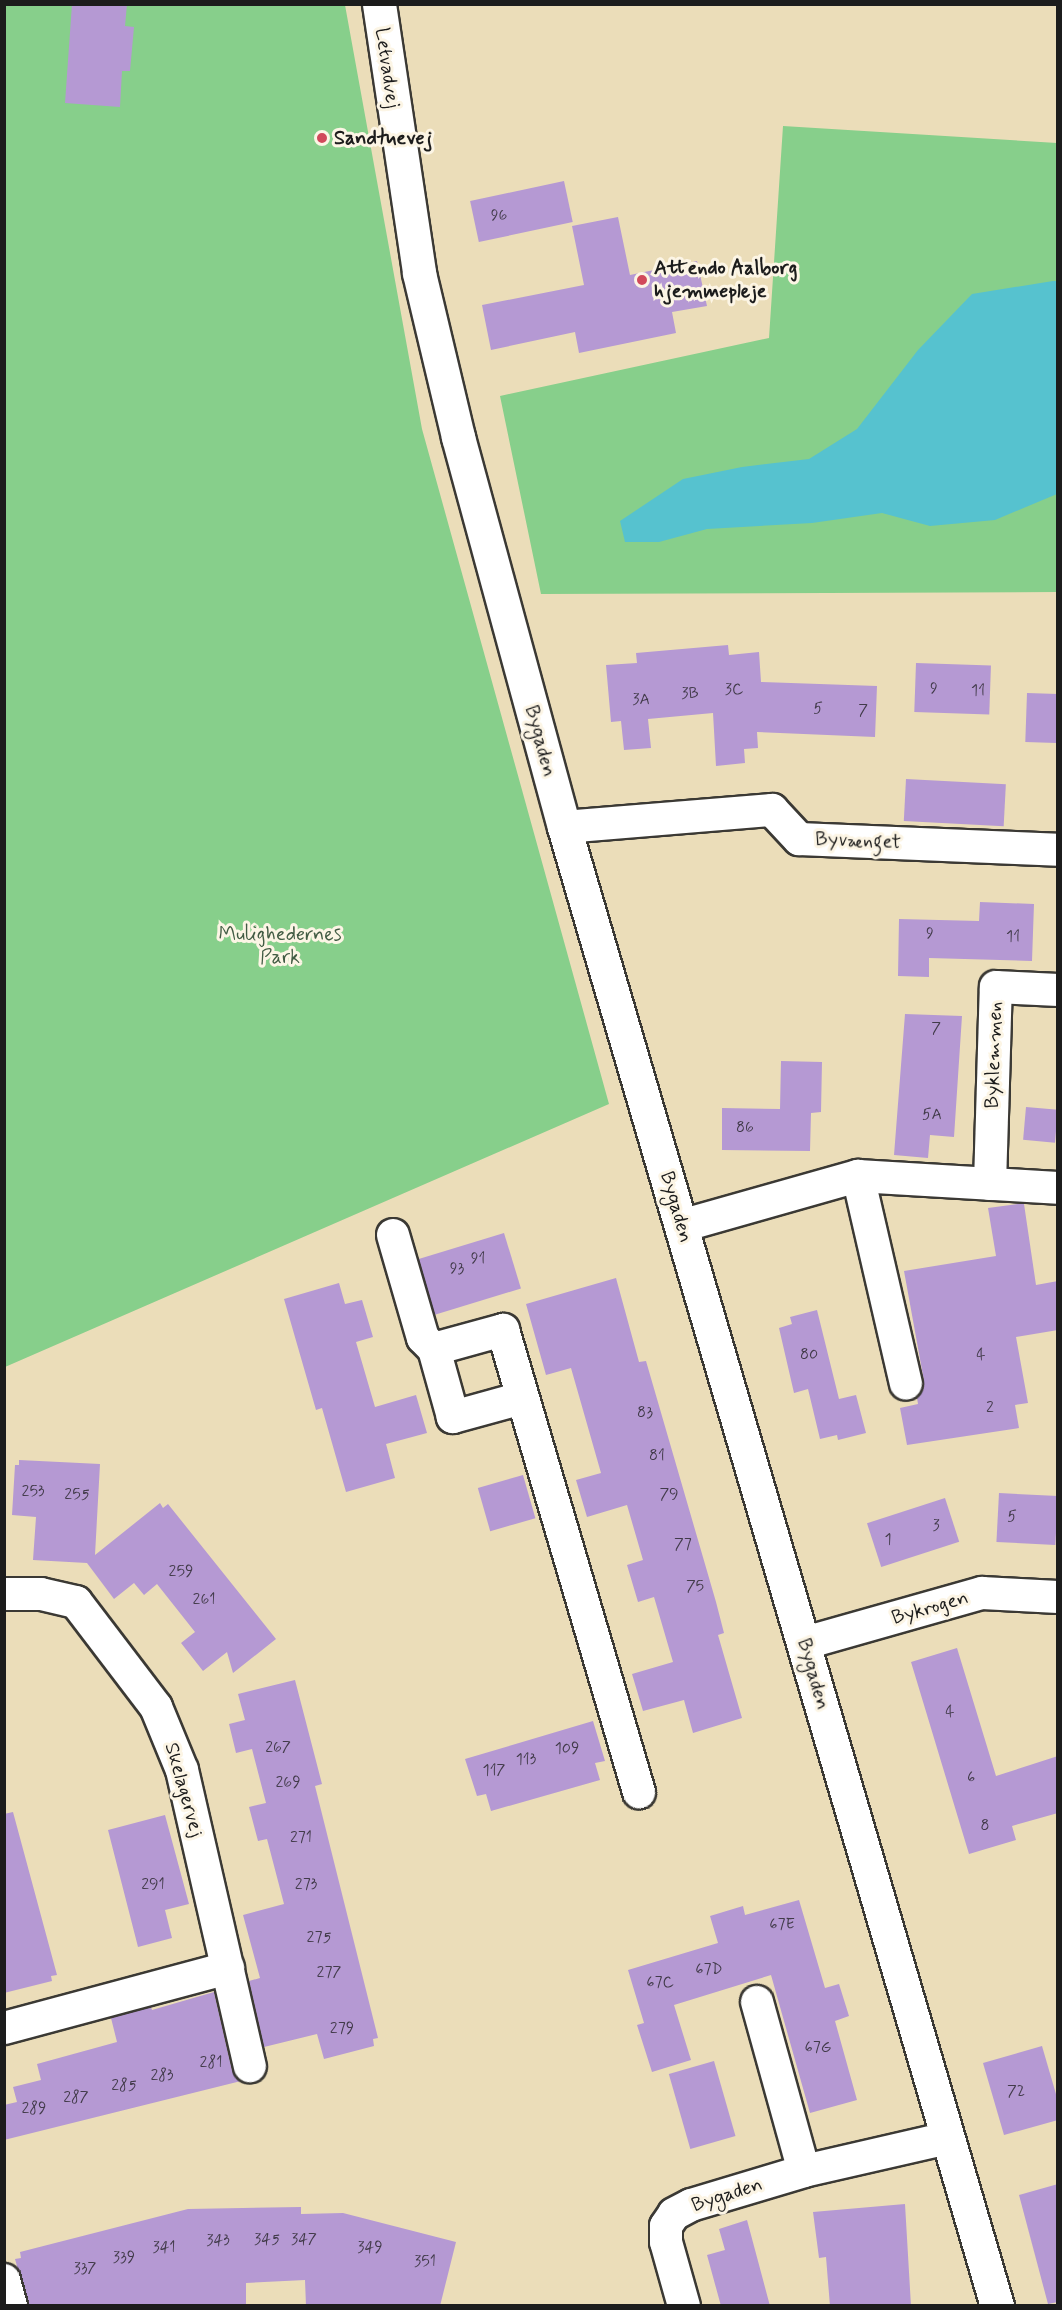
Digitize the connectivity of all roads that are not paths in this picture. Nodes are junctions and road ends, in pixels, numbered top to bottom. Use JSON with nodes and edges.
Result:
{"nodes":[{"id":1,"x":379,"y":4,"type":"edge"},
{"id":2,"x":419,"y":273,"type":"joint"},
{"id":3,"x":564,"y":827,"type":"junction"},
{"id":4,"x":1058,"y":850,"type":"edge"},
{"id":5,"x":1058,"y":990,"type":"edge"},
{"id":6,"x":858,"y":1176,"type":"junction"},
{"id":7,"x":990,"y":1185,"type":"junction"},
{"id":8,"x":1058,"y":1188,"type":"edge"},
{"id":9,"x":681,"y":1226,"type":"junction"},
{"id":10,"x":393,"y":1235,"type":"dead end"},
{"id":11,"x":434,"y":1349,"type":"junction"},
{"id":12,"x":906,"y":1384,"type":"dead end"},
{"id":13,"x":522,"y":1398,"type":"junction"},
{"id":14,"x":4,"y":1594,"type":"edge"},
{"id":15,"x":1058,"y":1598,"type":"edge"},
{"id":16,"x":805,"y":1643,"type":"junction"},
{"id":17,"x":639,"y":1792,"type":"dead end"},
{"id":18,"x":228,"y":1968,"type":"junction"},
{"id":19,"x":757,"y":2002,"type":"dead end"},
{"id":20,"x":4,"y":2028,"type":"edge"},
{"id":21,"x":250,"y":2066,"type":"dead end"},
{"id":22,"x":948,"y":2138,"type":"junction"},
{"id":23,"x":804,"y":2172,"type":"junction"},
{"id":24,"x":4,"y":2280,"type":"edge"},
{"id":25,"x":11,"y":2306,"type":"edge"},
{"id":26,"x":684,"y":2306,"type":"edge"},
{"id":27,"x":997,"y":2306,"type":"edge"}],
"edges":[{"from":1,"to":2,"type":"street","name":"Letvadvej"},
{"from":2,"to":3,"type":"street","name":"Bygaden"},
{"from":3,"to":4,"type":"street","name":"Byvænget"},
{"from":3,"to":9,"type":"street","name":"Bygaden"},
{"from":5,"to":7,"type":"street","name":"Byklemmen"},
{"from":6,"to":7,"type":"street"},
{"from":6,"to":9,"type":"street"},
{"from":6,"to":12,"type":"street"},
{"from":7,"to":8,"type":"street"},
{"from":9,"to":16,"type":"street","name":"Bygaden"},
{"from":10,"to":11,"type":"street"},
{"from":11,"to":13,"type":"street"},
{"from":11,"to":13,"type":"street"},
{"from":13,"to":17,"type":"street"},
{"from":14,"to":18,"type":"street","name":"Skelagervej"},
{"from":15,"to":16,"type":"street","name":"Bykrogen"},
{"from":16,"to":22,"type":"street","name":"Bygaden"},
{"from":18,"to":20,"type":"street"},
{"from":18,"to":21,"type":"street","name":"Skelagervej"},
{"from":19,"to":23,"type":"street"},
{"from":22,"to":23,"type":"street","name":"Bygaden"},
{"from":22,"to":27,"type":"street","name":"Bygaden"},
{"from":23,"to":26,"type":"street","name":"Bygaden"},
{"from":24,"to":25,"type":"street"}]}
